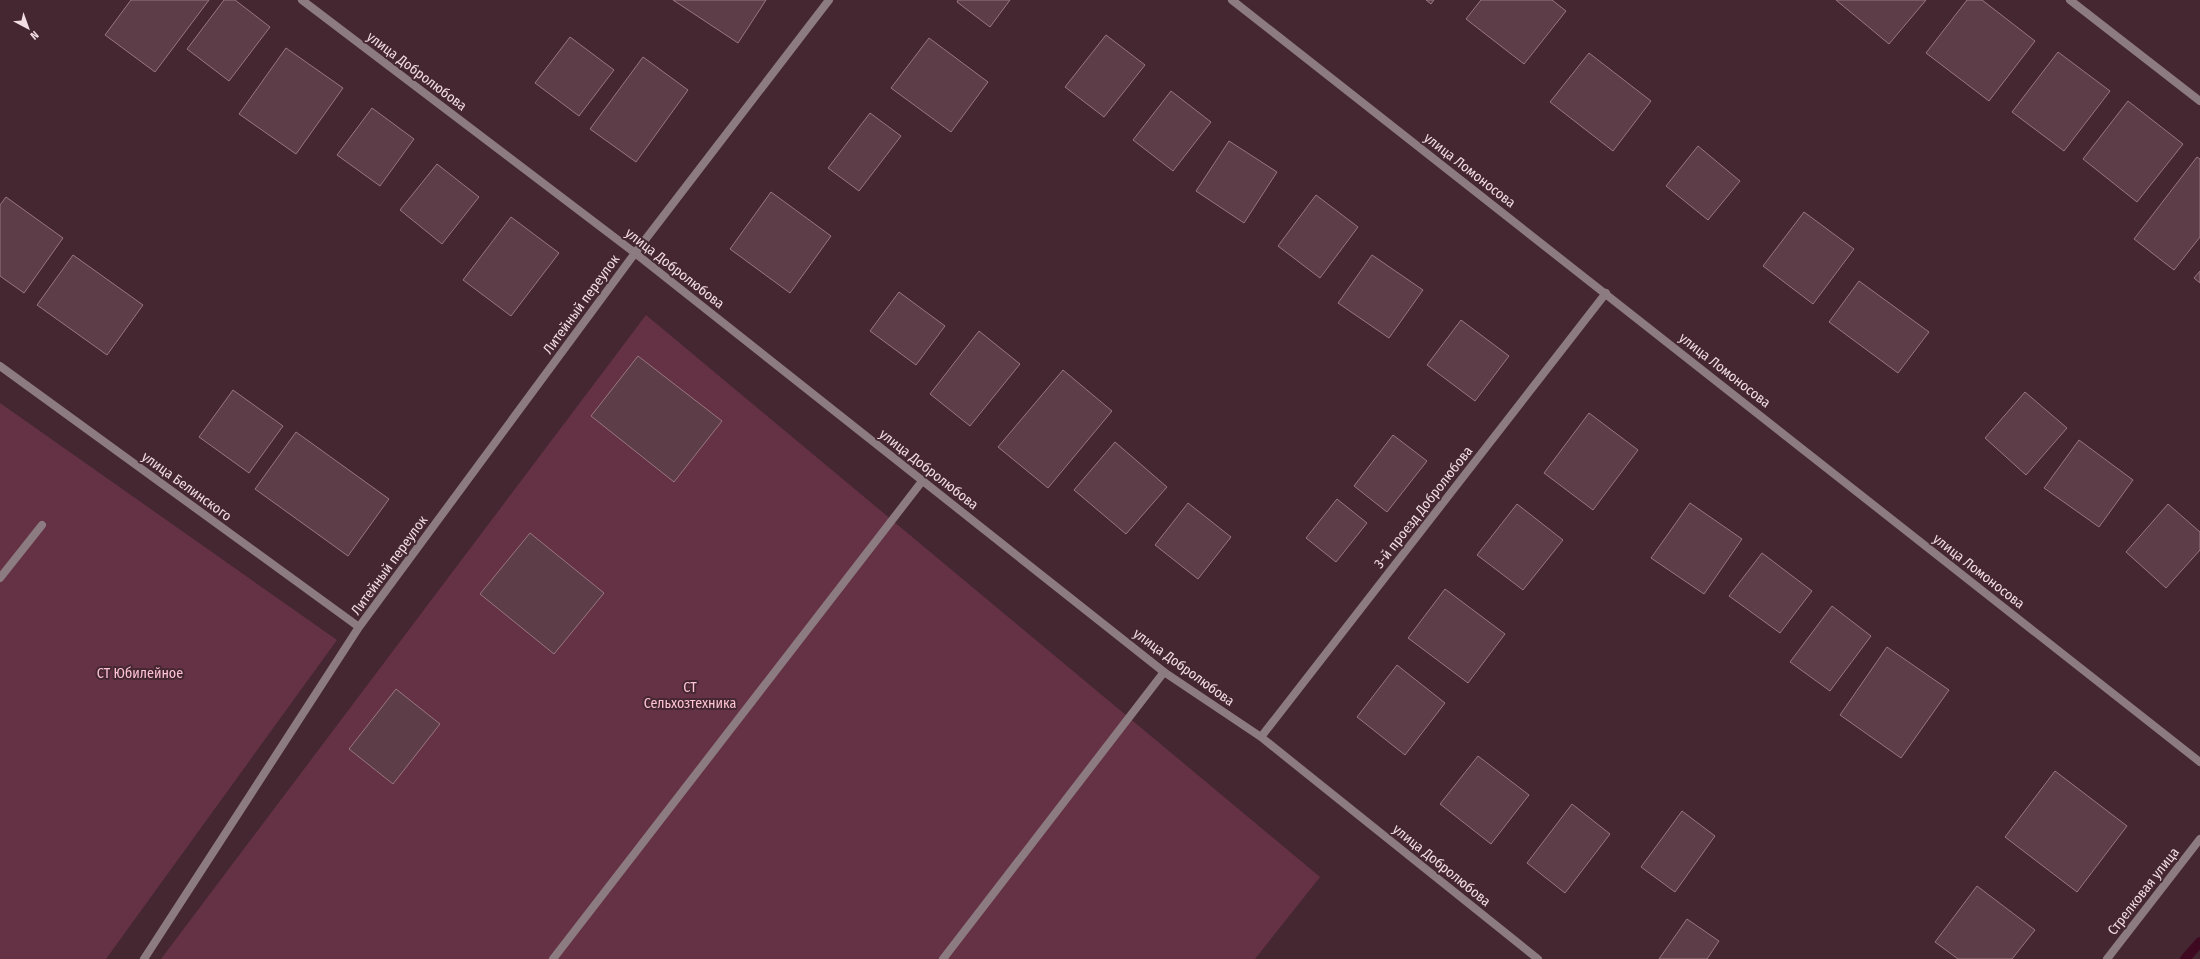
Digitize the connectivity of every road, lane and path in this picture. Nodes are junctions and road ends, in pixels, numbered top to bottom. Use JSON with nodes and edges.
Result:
{"nodes":[{"id":1,"x":302,"y":0,"type":"edge"},
{"id":2,"x":829,"y":0,"type":"edge"},
{"id":3,"x":1232,"y":0,"type":"edge"},
{"id":4,"x":2070,"y":0,"type":"edge"},
{"id":5,"x":2200,"y":101,"type":"edge"},
{"id":6,"x":635,"y":253,"type":"junction"},
{"id":7,"x":1606,"y":293,"type":"junction"},
{"id":8,"x":0,"y":366,"type":"edge"},
{"id":9,"x":922,"y":480,"type":"junction"},
{"id":10,"x":42,"y":525,"type":"dead end"},
{"id":11,"x":0,"y":578,"type":"edge"},
{"id":12,"x":359,"y":627,"type":"junction"},
{"id":13,"x":1164,"y":672,"type":"junction"},
{"id":14,"x":1261,"y":737,"type":"junction"},
{"id":15,"x":2200,"y":762,"type":"edge"},
{"id":16,"x":2200,"y":839,"type":"edge"},
{"id":17,"x":144,"y":959,"type":"edge"},
{"id":18,"x":553,"y":959,"type":"edge"},
{"id":19,"x":943,"y":959,"type":"edge"},
{"id":20,"x":1538,"y":959,"type":"edge"},
{"id":21,"x":2107,"y":959,"type":"edge"}],
"edges":[{"from":1,"to":6,"type":"street","name":"улица Добролюбова"},
{"from":2,"to":6,"type":"street","name":"Литейный переулок"},
{"from":3,"to":7,"type":"street","name":"улица Ломоносова"},
{"from":4,"to":5,"type":"street"},
{"from":6,"to":9,"type":"street","name":"улица Добролюбова"},
{"from":6,"to":12,"type":"street","name":"Литейный переулок"},
{"from":7,"to":14,"type":"street","name":"3-й проезд Добролюбова"},
{"from":7,"to":15,"type":"street","name":"улица Ломоносова"},
{"from":8,"to":12,"type":"street","name":"улица Белинского"},
{"from":9,"to":13,"type":"street","name":"улица Добролюбова"},
{"from":9,"to":18,"type":"street"},
{"from":10,"to":11,"type":"street"},
{"from":12,"to":17,"type":"street","name":"Литейный переулок"},
{"from":13,"to":14,"type":"street","name":"улица Добролюбова"},
{"from":13,"to":19,"type":"street"},
{"from":14,"to":20,"type":"street","name":"улица Добролюбова"},
{"from":16,"to":21,"type":"street","name":"Стрелковая улица"}]}
